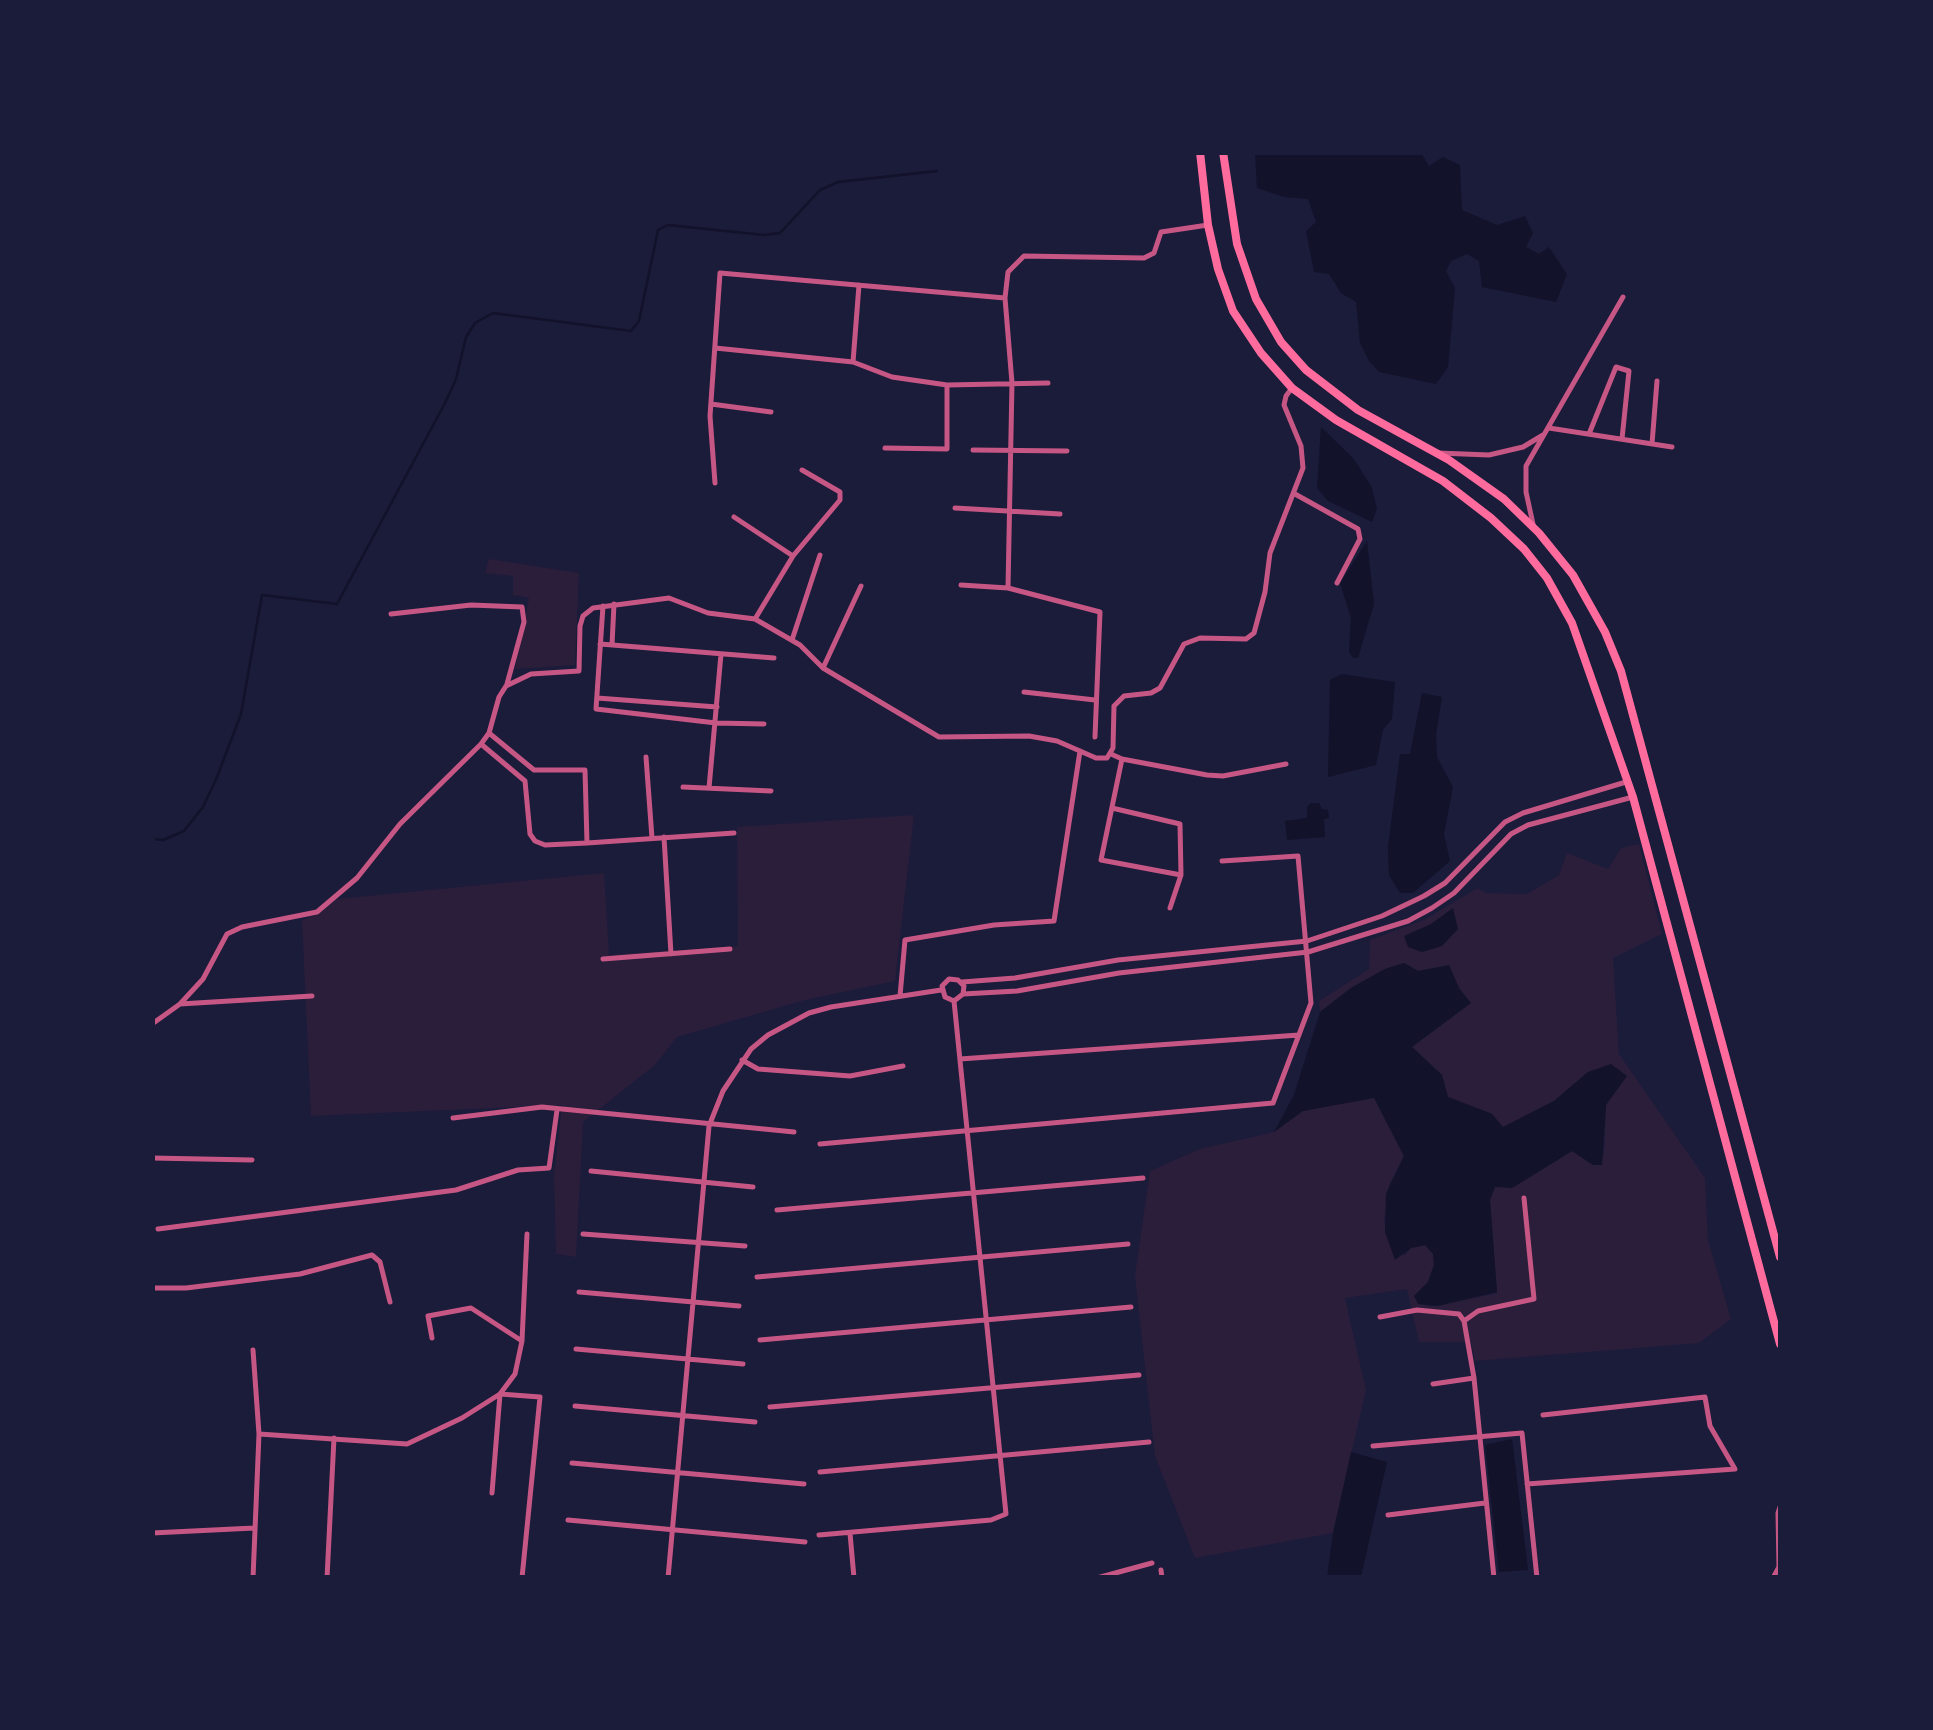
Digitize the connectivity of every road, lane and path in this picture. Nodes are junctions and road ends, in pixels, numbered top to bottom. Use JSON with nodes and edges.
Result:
{"nodes":[{"id":1,"x":1200,"y":152,"type":"edge"},
{"id":2,"x":1223,"y":152,"type":"edge"},
{"id":3,"x":1208,"y":225,"type":"junction"},
{"id":4,"x":859,"y":286,"type":"junction"},
{"id":5,"x":1623,"y":297,"type":"dead end"},
{"id":6,"x":1006,"y":298,"type":"junction"},
{"id":7,"x":714,"y":348,"type":"junction"},
{"id":8,"x":853,"y":362,"type":"junction"},
{"id":9,"x":1657,"y":381,"type":"dead end"},
{"id":10,"x":1012,"y":383,"type":"junction"},
{"id":11,"x":1048,"y":383,"type":"dead end"},
{"id":12,"x":947,"y":386,"type":"junction"},
{"id":13,"x":1292,"y":388,"type":"junction"},
{"id":14,"x":710,"y":404,"type":"junction"},
{"id":15,"x":771,"y":412,"type":"dead end"},
{"id":16,"x":1547,"y":431,"type":"junction"},
{"id":17,"x":1589,"y":434,"type":"junction"},
{"id":18,"x":1622,"y":439,"type":"junction"},
{"id":19,"x":1652,"y":444,"type":"junction"},
{"id":20,"x":1672,"y":447,"type":"dead end"},
{"id":21,"x":885,"y":448,"type":"dead end"},
{"id":22,"x":974,"y":450,"type":"dead end"},
{"id":23,"x":1010,"y":450,"type":"junction"},
{"id":24,"x":1067,"y":452,"type":"dead end"},
{"id":25,"x":1437,"y":453,"type":"junction"},
{"id":26,"x":802,"y":470,"type":"dead end"},
{"id":27,"x":715,"y":482,"type":"dead end"},
{"id":28,"x":1294,"y":494,"type":"junction"},
{"id":29,"x":955,"y":508,"type":"dead end"},
{"id":30,"x":1012,"y":512,"type":"junction"},
{"id":31,"x":1060,"y":514,"type":"dead end"},
{"id":32,"x":734,"y":517,"type":"dead end"},
{"id":33,"x":1534,"y":528,"type":"junction"},
{"id":34,"x":820,"y":555,"type":"dead end"},
{"id":35,"x":792,"y":556,"type":"junction"},
{"id":36,"x":1337,"y":583,"type":"dead end"},
{"id":37,"x":961,"y":584,"type":"dead end"},
{"id":38,"x":860,"y":586,"type":"dead end"},
{"id":39,"x":1008,"y":588,"type":"junction"},
{"id":40,"x":614,"y":604,"type":"junction"},
{"id":41,"x":603,"y":606,"type":"junction"},
{"id":42,"x":391,"y":614,"type":"dead end"},
{"id":43,"x":755,"y":618,"type":"junction"},
{"id":44,"x":792,"y":640,"type":"junction"},
{"id":45,"x":600,"y":644,"type":"junction"},
{"id":46,"x":612,"y":645,"type":"junction"},
{"id":47,"x":721,"y":654,"type":"junction"},
{"id":48,"x":774,"y":658,"type":"dead end"},
{"id":49,"x":822,"y":668,"type":"junction"},
{"id":50,"x":506,"y":686,"type":"junction"},
{"id":51,"x":1024,"y":692,"type":"dead end"},
{"id":52,"x":597,"y":698,"type":"junction"},
{"id":53,"x":1095,"y":700,"type":"junction"},
{"id":54,"x":717,"y":707,"type":"junction"},
{"id":55,"x":716,"y":722,"type":"junction"},
{"id":56,"x":764,"y":724,"type":"dead end"},
{"id":57,"x":489,"y":733,"type":"junction"},
{"id":58,"x":1096,"y":737,"type":"dead end"},
{"id":59,"x":481,"y":744,"type":"junction"},
{"id":60,"x":1080,"y":752,"type":"junction"},
{"id":61,"x":1112,"y":754,"type":"junction"},
{"id":62,"x":646,"y":758,"type":"dead end"},
{"id":63,"x":1122,"y":759,"type":"junction"},
{"id":64,"x":1286,"y":764,"type":"dead end"},
{"id":65,"x":1628,"y":782,"type":"junction"},
{"id":66,"x":683,"y":787,"type":"dead end"},
{"id":67,"x":709,"y":788,"type":"junction"},
{"id":68,"x":771,"y":791,"type":"dead end"},
{"id":69,"x":1633,"y":797,"type":"junction"},
{"id":70,"x":1112,"y":808,"type":"junction"},
{"id":71,"x":734,"y":832,"type":"dead end"},
{"id":72,"x":664,"y":837,"type":"junction"},
{"id":73,"x":652,"y":838,"type":"junction"},
{"id":74,"x":586,"y":844,"type":"junction"},
{"id":75,"x":1478,"y":850,"type":"junction"},
{"id":76,"x":1488,"y":859,"type":"junction"},
{"id":77,"x":1222,"y":861,"type":"dead end"},
{"id":78,"x":1181,"y":875,"type":"junction"},
{"id":79,"x":1170,"y":908,"type":"dead end"},
{"id":80,"x":1307,"y":940,"type":"junction"},
{"id":81,"x":730,"y":950,"type":"dead end"},
{"id":82,"x":1308,"y":952,"type":"junction"},
{"id":83,"x":1187,"y":953,"type":"junction"},
{"id":84,"x":671,"y":954,"type":"junction"},
{"id":85,"x":603,"y":959,"type":"dead end"},
{"id":86,"x":1188,"y":966,"type":"junction"},
{"id":87,"x":1074,"y":968,"type":"junction"},
{"id":88,"x":1076,"y":981,"type":"junction"},
{"id":89,"x":962,"y":982,"type":"junction"},
{"id":90,"x":942,"y":990,"type":"junction"},
{"id":91,"x":963,"y":994,"type":"junction"},
{"id":92,"x":312,"y":996,"type":"dead end"},
{"id":93,"x":900,"y":996,"type":"junction"},
{"id":94,"x":954,"y":1001,"type":"junction"},
{"id":95,"x":180,"y":1004,"type":"junction"},
{"id":96,"x":152,"y":1024,"type":"edge"},
{"id":97,"x":1299,"y":1035,"type":"junction"},
{"id":98,"x":742,"y":1060,"type":"junction"},
{"id":99,"x":960,"y":1060,"type":"junction"},
{"id":100,"x":903,"y":1066,"type":"dead end"},
{"id":101,"x":556,"y":1110,"type":"junction"},
{"id":102,"x":452,"y":1118,"type":"dead end"},
{"id":103,"x":708,"y":1126,"type":"junction"},
{"id":104,"x":966,"y":1128,"type":"junction"},
{"id":105,"x":794,"y":1132,"type":"dead end"},
{"id":106,"x":820,"y":1144,"type":"dead end"},
{"id":107,"x":152,"y":1158,"type":"edge"},
{"id":108,"x":252,"y":1160,"type":"dead end"},
{"id":109,"x":591,"y":1172,"type":"dead end"},
{"id":110,"x":1143,"y":1178,"type":"dead end"},
{"id":111,"x":704,"y":1182,"type":"junction"},
{"id":112,"x":753,"y":1187,"type":"dead end"},
{"id":113,"x":976,"y":1192,"type":"junction"},
{"id":114,"x":1524,"y":1198,"type":"dead end"},
{"id":115,"x":777,"y":1210,"type":"dead end"},
{"id":116,"x":158,"y":1228,"type":"dead end"},
{"id":117,"x":528,"y":1234,"type":"dead end"},
{"id":118,"x":583,"y":1234,"type":"dead end"},
{"id":119,"x":698,"y":1244,"type":"junction"},
{"id":120,"x":1128,"y":1244,"type":"dead end"},
{"id":121,"x":745,"y":1246,"type":"dead end"},
{"id":122,"x":982,"y":1256,"type":"junction"},
{"id":123,"x":1780,"y":1258,"type":"edge"},
{"id":124,"x":757,"y":1277,"type":"dead end"},
{"id":125,"x":152,"y":1288,"type":"edge"},
{"id":126,"x":580,"y":1292,"type":"dead end"},
{"id":127,"x":390,"y":1302,"type":"dead end"},
{"id":128,"x":693,"y":1302,"type":"junction"},
{"id":129,"x":739,"y":1306,"type":"dead end"},
{"id":130,"x":1131,"y":1306,"type":"dead end"},
{"id":131,"x":1380,"y":1317,"type":"dead end"},
{"id":132,"x":988,"y":1319,"type":"junction"},
{"id":133,"x":1464,"y":1322,"type":"junction"},
{"id":134,"x":432,"y":1338,"type":"dead end"},
{"id":135,"x":760,"y":1340,"type":"dead end"},
{"id":136,"x":522,"y":1341,"type":"junction"},
{"id":137,"x":1780,"y":1344,"type":"edge"},
{"id":138,"x":253,"y":1350,"type":"dead end"},
{"id":139,"x":576,"y":1350,"type":"dead end"},
{"id":140,"x":688,"y":1360,"type":"junction"},
{"id":141,"x":743,"y":1364,"type":"dead end"},
{"id":142,"x":1139,"y":1375,"type":"dead end"},
{"id":143,"x":1474,"y":1378,"type":"junction"},
{"id":144,"x":1432,"y":1384,"type":"dead end"},
{"id":145,"x":994,"y":1387,"type":"junction"},
{"id":146,"x":500,"y":1394,"type":"junction"},
{"id":147,"x":574,"y":1406,"type":"dead end"},
{"id":148,"x":770,"y":1407,"type":"dead end"},
{"id":149,"x":1543,"y":1415,"type":"dead end"},
{"id":150,"x":683,"y":1417,"type":"junction"},
{"id":151,"x":755,"y":1422,"type":"dead end"},
{"id":152,"x":259,"y":1434,"type":"junction"},
{"id":153,"x":334,"y":1438,"type":"junction"},
{"id":154,"x":1480,"y":1439,"type":"junction"},
{"id":155,"x":1149,"y":1442,"type":"dead end"},
{"id":156,"x":1373,"y":1446,"type":"dead end"},
{"id":157,"x":1000,"y":1454,"type":"junction"},
{"id":158,"x":572,"y":1463,"type":"dead end"},
{"id":159,"x":820,"y":1472,"type":"dead end"},
{"id":160,"x":678,"y":1473,"type":"junction"},
{"id":161,"x":804,"y":1484,"type":"dead end"},
{"id":162,"x":1527,"y":1484,"type":"junction"},
{"id":163,"x":492,"y":1494,"type":"dead end"},
{"id":164,"x":1485,"y":1503,"type":"junction"},
{"id":165,"x":1780,"y":1507,"type":"edge"},
{"id":166,"x":1388,"y":1515,"type":"dead end"},
{"id":167,"x":568,"y":1520,"type":"dead end"},
{"id":168,"x":254,"y":1528,"type":"junction"},
{"id":169,"x":672,"y":1530,"type":"junction"},
{"id":170,"x":152,"y":1533,"type":"edge"},
{"id":171,"x":850,"y":1534,"type":"junction"},
{"id":172,"x":819,"y":1535,"type":"dead end"},
{"id":173,"x":805,"y":1542,"type":"dead end"},
{"id":174,"x":1152,"y":1563,"type":"dead end"},
{"id":175,"x":253,"y":1578,"type":"edge"},
{"id":176,"x":327,"y":1578,"type":"edge"},
{"id":177,"x":522,"y":1578,"type":"edge"},
{"id":178,"x":668,"y":1578,"type":"edge"},
{"id":179,"x":854,"y":1578,"type":"edge"},
{"id":180,"x":1097,"y":1578,"type":"edge"},
{"id":181,"x":1494,"y":1578,"type":"edge"},
{"id":182,"x":1537,"y":1578,"type":"edge"},
{"id":183,"x":1774,"y":1578,"type":"edge"}],
"edges":[{"from":1,"to":3,"type":"main road"},
{"from":2,"to":25,"type":"main road"},
{"from":3,"to":6,"type":"street"},
{"from":3,"to":13,"type":"main road"},
{"from":4,"to":6,"type":"street"},
{"from":4,"to":7,"type":"street"},
{"from":4,"to":8,"type":"street"},
{"from":5,"to":16,"type":"street"},
{"from":6,"to":10,"type":"street"},
{"from":7,"to":8,"type":"street"},
{"from":7,"to":14,"type":"street"},
{"from":8,"to":12,"type":"street"},
{"from":9,"to":19,"type":"street"},
{"from":10,"to":11,"type":"street"},
{"from":10,"to":12,"type":"street"},
{"from":10,"to":23,"type":"street"},
{"from":12,"to":21,"type":"street"},
{"from":13,"to":28,"type":"street"},
{"from":13,"to":65,"type":"main road"},
{"from":14,"to":15,"type":"street"},
{"from":14,"to":27,"type":"street"},
{"from":16,"to":17,"type":"street"},
{"from":16,"to":25,"type":"street"},
{"from":16,"to":33,"type":"street"},
{"from":17,"to":18,"type":"street"},
{"from":17,"to":18,"type":"street"},
{"from":18,"to":19,"type":"street"},
{"from":19,"to":20,"type":"street"},
{"from":22,"to":23,"type":"street"},
{"from":23,"to":24,"type":"street"},
{"from":23,"to":30,"type":"street"},
{"from":25,"to":33,"type":"main road"},
{"from":26,"to":35,"type":"street"},
{"from":28,"to":36,"type":"street"},
{"from":28,"to":61,"type":"street"},
{"from":29,"to":30,"type":"street"},
{"from":30,"to":31,"type":"street"},
{"from":30,"to":39,"type":"street"},
{"from":32,"to":35,"type":"street"},
{"from":33,"to":123,"type":"main road"},
{"from":34,"to":44,"type":"street"},
{"from":35,"to":43,"type":"street"},
{"from":37,"to":39,"type":"street"},
{"from":38,"to":49,"type":"street"},
{"from":39,"to":53,"type":"street"},
{"from":40,"to":41,"type":"street"},
{"from":40,"to":43,"type":"street"},
{"from":40,"to":46,"type":"street"},
{"from":41,"to":45,"type":"street"},
{"from":41,"to":50,"type":"street"},
{"from":42,"to":50,"type":"street"},
{"from":43,"to":44,"type":"street"},
{"from":44,"to":49,"type":"street"},
{"from":45,"to":46,"type":"street"},
{"from":45,"to":52,"type":"street"},
{"from":46,"to":47,"type":"street"},
{"from":47,"to":48,"type":"street"},
{"from":47,"to":54,"type":"street"},
{"from":49,"to":60,"type":"street"},
{"from":50,"to":57,"type":"street"},
{"from":51,"to":53,"type":"street"},
{"from":52,"to":54,"type":"street"},
{"from":52,"to":55,"type":"street"},
{"from":53,"to":58,"type":"street"},
{"from":54,"to":55,"type":"street"},
{"from":55,"to":56,"type":"street"},
{"from":55,"to":67,"type":"street"},
{"from":57,"to":59,"type":"street"},
{"from":57,"to":74,"type":"street"},
{"from":59,"to":74,"type":"street"},
{"from":59,"to":95,"type":"street"},
{"from":60,"to":61,"type":"street"},
{"from":60,"to":93,"type":"street"},
{"from":61,"to":63,"type":"street"},
{"from":62,"to":73,"type":"street"},
{"from":63,"to":64,"type":"street"},
{"from":63,"to":70,"type":"street"},
{"from":65,"to":69,"type":"main road"},
{"from":65,"to":75,"type":"street"},
{"from":66,"to":67,"type":"street"},
{"from":67,"to":68,"type":"street"},
{"from":69,"to":76,"type":"street"},
{"from":69,"to":137,"type":"main road"},
{"from":70,"to":78,"type":"street"},
{"from":70,"to":78,"type":"street"},
{"from":71,"to":72,"type":"street"},
{"from":72,"to":73,"type":"street"},
{"from":72,"to":84,"type":"street"},
{"from":73,"to":74,"type":"street"},
{"from":75,"to":76,"type":"street"},
{"from":75,"to":80,"type":"street"},
{"from":76,"to":82,"type":"street"},
{"from":77,"to":80,"type":"street"},
{"from":78,"to":79,"type":"street"},
{"from":80,"to":82,"type":"street"},
{"from":80,"to":83,"type":"street"},
{"from":81,"to":84,"type":"street"},
{"from":82,"to":86,"type":"street"},
{"from":82,"to":97,"type":"street"},
{"from":83,"to":86,"type":"street"},
{"from":83,"to":87,"type":"street"},
{"from":84,"to":85,"type":"street"},
{"from":86,"to":88,"type":"street"},
{"from":87,"to":88,"type":"street"},
{"from":87,"to":89,"type":"street"},
{"from":88,"to":91,"type":"street"},
{"from":89,"to":90,"type":"street"},
{"from":89,"to":91,"type":"street"},
{"from":90,"to":93,"type":"street"},
{"from":90,"to":94,"type":"street"},
{"from":91,"to":94,"type":"street"},
{"from":92,"to":95,"type":"street"},
{"from":93,"to":98,"type":"street"},
{"from":94,"to":99,"type":"street"},
{"from":95,"to":96,"type":"street"},
{"from":97,"to":99,"type":"street"},
{"from":97,"to":104,"type":"street"},
{"from":98,"to":100,"type":"street"},
{"from":98,"to":103,"type":"street"},
{"from":99,"to":104,"type":"street"},
{"from":101,"to":102,"type":"street"},
{"from":101,"to":103,"type":"street"},
{"from":101,"to":116,"type":"street"},
{"from":103,"to":105,"type":"street"},
{"from":103,"to":111,"type":"street"},
{"from":104,"to":106,"type":"street"},
{"from":104,"to":113,"type":"street"},
{"from":107,"to":108,"type":"street"},
{"from":109,"to":111,"type":"street"},
{"from":110,"to":113,"type":"street"},
{"from":111,"to":112,"type":"street"},
{"from":111,"to":119,"type":"street"},
{"from":113,"to":115,"type":"street"},
{"from":113,"to":122,"type":"street"},
{"from":114,"to":133,"type":"street"},
{"from":117,"to":136,"type":"street"},
{"from":118,"to":119,"type":"street"},
{"from":119,"to":121,"type":"street"},
{"from":119,"to":128,"type":"street"},
{"from":120,"to":122,"type":"street"},
{"from":122,"to":124,"type":"street"},
{"from":122,"to":132,"type":"street"},
{"from":125,"to":127,"type":"street"},
{"from":126,"to":128,"type":"street"},
{"from":128,"to":129,"type":"street"},
{"from":128,"to":140,"type":"street"},
{"from":130,"to":132,"type":"street"},
{"from":131,"to":133,"type":"street"},
{"from":132,"to":135,"type":"street"},
{"from":132,"to":145,"type":"street"},
{"from":133,"to":143,"type":"street"},
{"from":134,"to":136,"type":"street"},
{"from":136,"to":146,"type":"street"},
{"from":138,"to":152,"type":"street"},
{"from":139,"to":140,"type":"street"},
{"from":140,"to":141,"type":"street"},
{"from":140,"to":150,"type":"street"},
{"from":142,"to":145,"type":"street"},
{"from":143,"to":144,"type":"street"},
{"from":143,"to":154,"type":"street"},
{"from":145,"to":148,"type":"street"},
{"from":145,"to":157,"type":"street"},
{"from":146,"to":153,"type":"street"},
{"from":146,"to":163,"type":"street"},
{"from":146,"to":177,"type":"street"},
{"from":147,"to":150,"type":"street"},
{"from":149,"to":162,"type":"street"},
{"from":150,"to":151,"type":"street"},
{"from":150,"to":160,"type":"street"},
{"from":152,"to":153,"type":"street"},
{"from":152,"to":168,"type":"street"},
{"from":153,"to":176,"type":"street"},
{"from":154,"to":156,"type":"street"},
{"from":154,"to":162,"type":"street"},
{"from":154,"to":164,"type":"street"},
{"from":155,"to":157,"type":"street"},
{"from":157,"to":159,"type":"street"},
{"from":157,"to":171,"type":"street"},
{"from":158,"to":160,"type":"street"},
{"from":160,"to":161,"type":"street"},
{"from":160,"to":169,"type":"street"},
{"from":162,"to":182,"type":"street"},
{"from":164,"to":166,"type":"street"},
{"from":164,"to":181,"type":"street"},
{"from":165,"to":183,"type":"street"},
{"from":167,"to":169,"type":"street"},
{"from":168,"to":170,"type":"street"},
{"from":168,"to":175,"type":"street"},
{"from":169,"to":173,"type":"street"},
{"from":169,"to":178,"type":"street"},
{"from":171,"to":172,"type":"street"},
{"from":171,"to":179,"type":"street"},
{"from":174,"to":180,"type":"street"}]}
